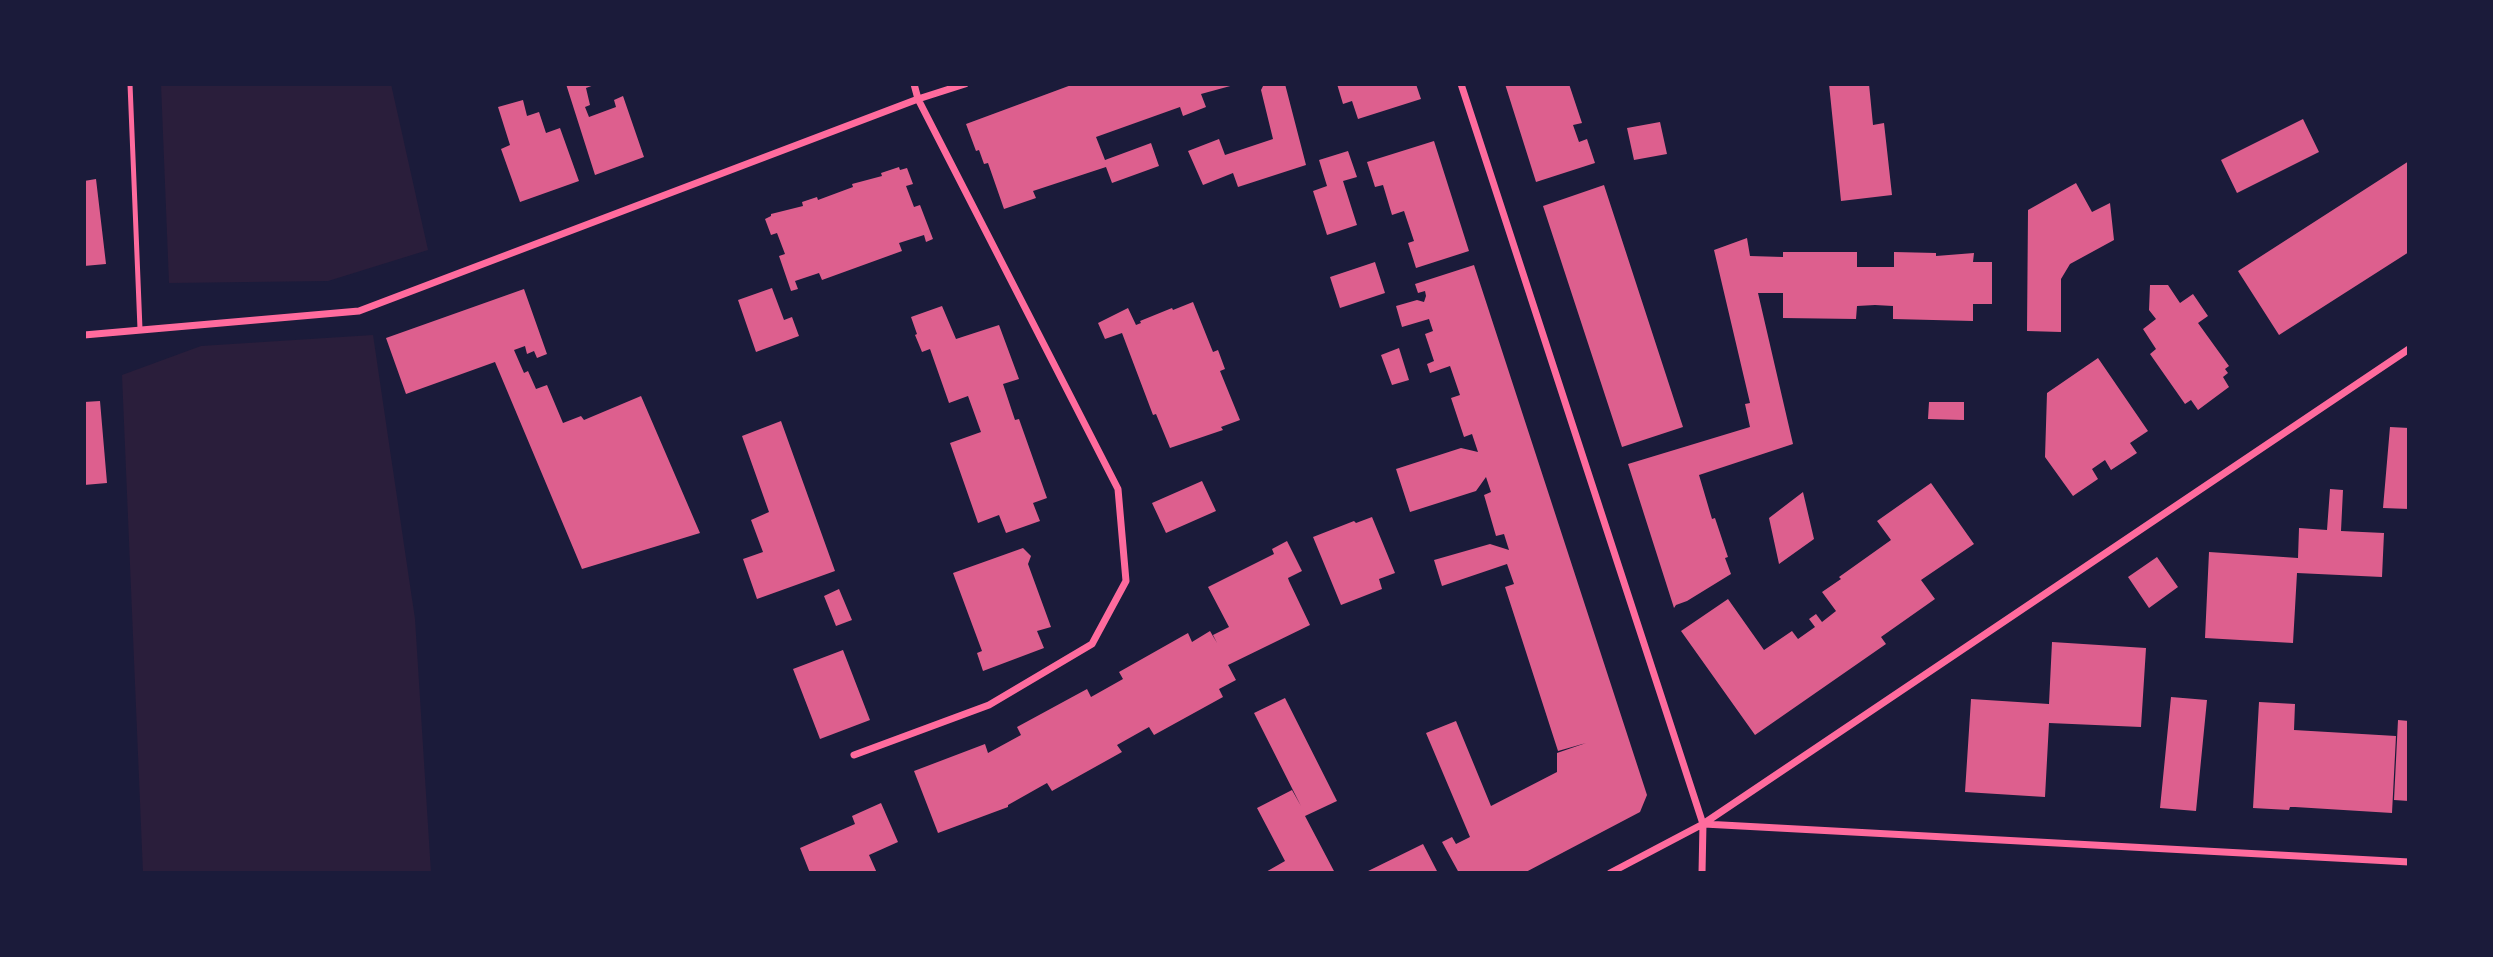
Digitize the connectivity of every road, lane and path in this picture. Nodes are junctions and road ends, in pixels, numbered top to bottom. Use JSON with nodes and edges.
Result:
{"nodes":[{"id":1,"x":130,"y":84,"type":"edge"},
{"id":2,"x":914,"y":84,"type":"edge"},
{"id":3,"x":965,"y":84,"type":"edge"},
{"id":4,"x":1461,"y":84,"type":"edge"},
{"id":5,"x":918,"y":99,"type":"junction"},
{"id":6,"x":141,"y":329,"type":"junction"},
{"id":7,"x":84,"y":335,"type":"edge"},
{"id":8,"x":2409,"y":349,"type":"edge"},
{"id":9,"x":855,"y":755,"type":"dead end"},
{"id":10,"x":1703,"y":824,"type":"junction"},
{"id":11,"x":2409,"y":862,"type":"edge"},
{"id":12,"x":1610,"y":873,"type":"edge"},
{"id":13,"x":1702,"y":873,"type":"edge"}],
"edges":[{"from":1,"to":6,"type":"lane"},
{"from":2,"to":5,"type":"street"},
{"from":3,"to":5,"type":"street"},
{"from":4,"to":10,"type":"street"},
{"from":5,"to":6,"type":"street"},
{"from":5,"to":9,"type":"street"},
{"from":6,"to":7,"type":"street"},
{"from":8,"to":10,"type":"street"},
{"from":10,"to":11,"type":"street"},
{"from":10,"to":12,"type":"street"},
{"from":10,"to":13,"type":"street"}]}
